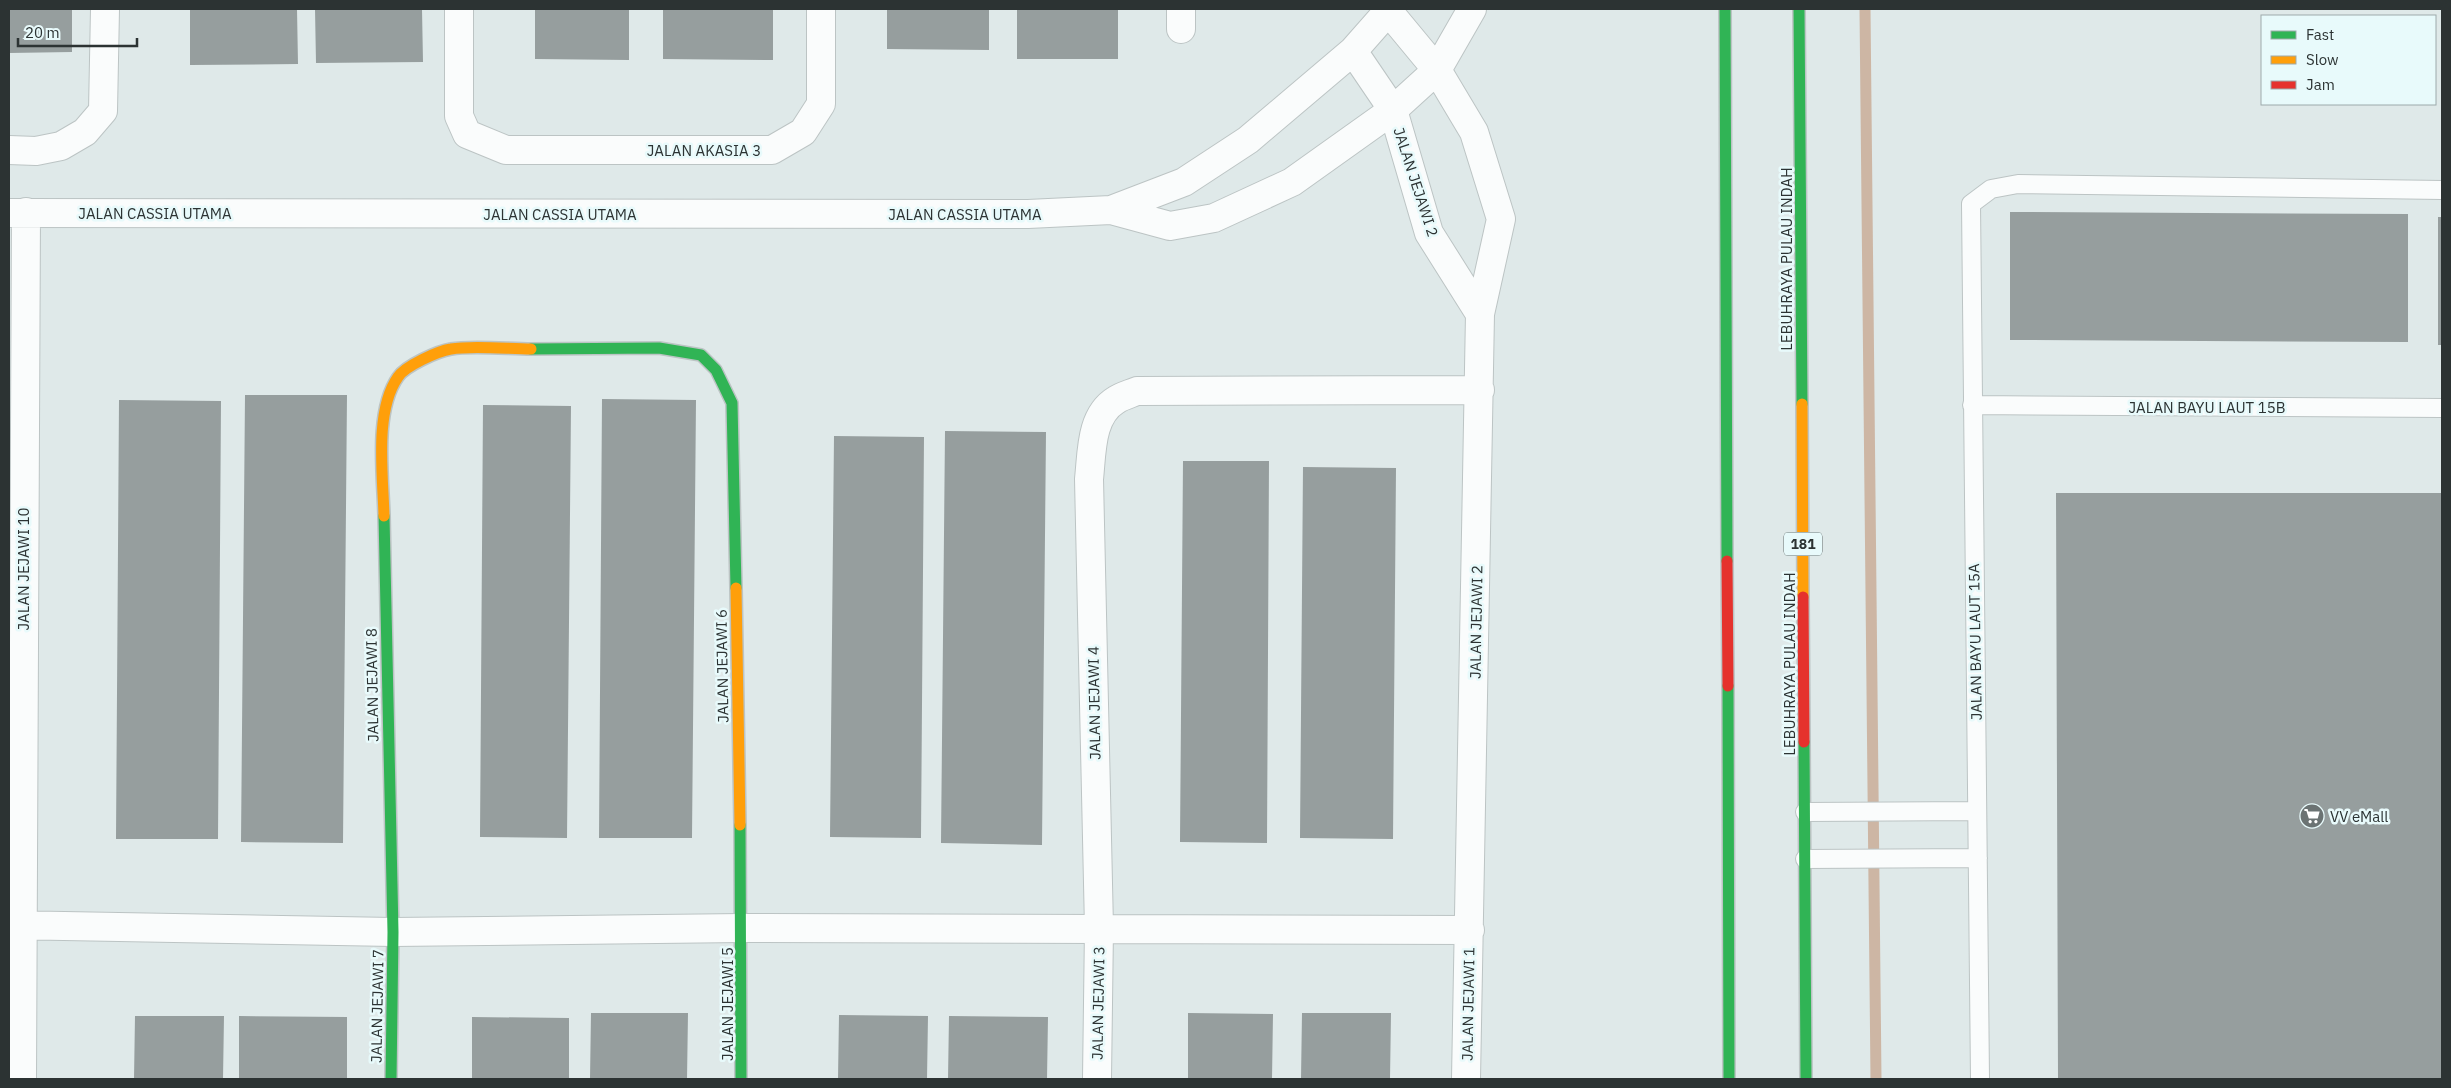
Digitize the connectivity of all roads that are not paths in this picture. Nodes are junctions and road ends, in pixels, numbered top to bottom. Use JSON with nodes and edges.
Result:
{"nodes":[{"id":1,"x":105,"y":9,"type":"edge"},
{"id":2,"x":460,"y":9,"type":"edge"},
{"id":3,"x":820,"y":9,"type":"edge"},
{"id":4,"x":1472,"y":9,"type":"edge"},
{"id":5,"x":1725,"y":9,"type":"edge"},
{"id":6,"x":1799,"y":9,"type":"edge"},
{"id":7,"x":1389,"y":10,"type":"edge"},
{"id":8,"x":1353,"y":51,"type":"junction"},
{"id":9,"x":1437,"y":70,"type":"junction"},
{"id":10,"x":1393,"y":110,"type":"junction"},
{"id":11,"x":9,"y":150,"type":"edge"},
{"id":12,"x":2442,"y":190,"type":"edge"},
{"id":13,"x":1111,"y":210,"type":"junction"},
{"id":14,"x":17,"y":213,"type":"edge"},
{"id":15,"x":1480,"y":314,"type":"junction"},
{"id":16,"x":1480,"y":390,"type":"junction"},
{"id":17,"x":732,"y":403,"type":"joint"},
{"id":18,"x":1972,"y":405,"type":"junction"},
{"id":19,"x":2442,"y":408,"type":"edge"},
{"id":20,"x":1977,"y":811,"type":"junction"},
{"id":21,"x":1805,"y":812,"type":"junction"},
{"id":22,"x":1978,"y":858,"type":"junction"},
{"id":23,"x":1805,"y":859,"type":"junction"},
{"id":24,"x":15,"y":925,"type":"edge"},
{"id":25,"x":742,"y":928,"type":"junction"},
{"id":26,"x":1099,"y":928,"type":"junction"},
{"id":27,"x":1470,"y":930,"type":"junction"},
{"id":28,"x":392,"y":932,"type":"junction"},
{"id":29,"x":22,"y":1079,"type":"edge"},
{"id":30,"x":390,"y":1079,"type":"edge"},
{"id":31,"x":741,"y":1079,"type":"edge"},
{"id":32,"x":1097,"y":1079,"type":"edge"},
{"id":33,"x":1466,"y":1079,"type":"edge"},
{"id":34,"x":1730,"y":1079,"type":"edge"},
{"id":35,"x":1806,"y":1079,"type":"edge"},
{"id":36,"x":1980,"y":1079,"type":"edge"}],
"edges":[{"from":1,"to":11,"type":"street"},
{"from":2,"to":3,"type":"street","name":"JALAN AKASIA 3"},
{"from":4,"to":9,"type":"street","name":"JALAN CASSIA UTAMA"},
{"from":5,"to":34,"type":"main road"},
{"from":6,"to":21,"type":"main road","name":"LEBUHRAYA PULAU INDAH","number":"181"},
{"from":7,"to":8,"type":"street","name":"JALAN CASSIA UTAMA"},
{"from":7,"to":9,"type":"street","name":"JALAN JEJAWI 2"},
{"from":8,"to":10,"type":"street","name":"JALAN JEJAWI 2"},
{"from":8,"to":13,"type":"street","name":"JALAN CASSIA UTAMA"},
{"from":9,"to":10,"type":"street","name":"JALAN CASSIA UTAMA"},
{"from":9,"to":15,"type":"street","name":"JALAN JEJAWI 2"},
{"from":10,"to":13,"type":"street","name":"JALAN CASSIA UTAMA"},
{"from":10,"to":15,"type":"street","name":"JALAN JEJAWI 2"},
{"from":12,"to":18,"type":"lane","name":"JALAN BAYU LAUT 15A"},
{"from":13,"to":14,"type":"street","name":"JALAN CASSIA UTAMA"},
{"from":14,"to":24,"type":"street","name":"JALAN JEJAWI 10"},
{"from":15,"to":16,"type":"street","name":"JALAN JEJAWI 2"},
{"from":16,"to":26,"type":"street","name":"JALAN JEJAWI 4"},
{"from":16,"to":27,"type":"street","name":"JALAN JEJAWI 2"},
{"from":17,"to":25,"type":"main road","name":"JALAN JEJAWI 6"},
{"from":17,"to":28,"type":"main road","name":"JALAN JEJAWI 8"},
{"from":18,"to":19,"type":"lane","name":"JALAN BAYU LAUT 15B"},
{"from":18,"to":20,"type":"lane","name":"JALAN BAYU LAUT 15A"},
{"from":20,"to":21,"type":"lane"},
{"from":20,"to":22,"type":"lane","name":"JALAN BAYU LAUT 15A"},
{"from":21,"to":23,"type":"main road","name":"LEBUHRAYA PULAU INDAH","number":"181"},
{"from":22,"to":23,"type":"lane"},
{"from":22,"to":36,"type":"lane","name":"JALAN BAYU LAUT 15A"},
{"from":23,"to":35,"type":"main road","name":"LEBUHRAYA PULAU INDAH","number":"181"},
{"from":24,"to":28,"type":"street"},
{"from":24,"to":29,"type":"street","name":"JALAN JEJAWI 10"},
{"from":25,"to":26,"type":"street"},
{"from":25,"to":28,"type":"street"},
{"from":25,"to":31,"type":"main road","name":"JALAN JEJAWI 5"},
{"from":26,"to":27,"type":"street"},
{"from":26,"to":32,"type":"street","name":"JALAN JEJAWI 3"},
{"from":27,"to":33,"type":"street","name":"JALAN JEJAWI 1"},
{"from":28,"to":30,"type":"main road","name":"JALAN JEJAWI 7"}]}
